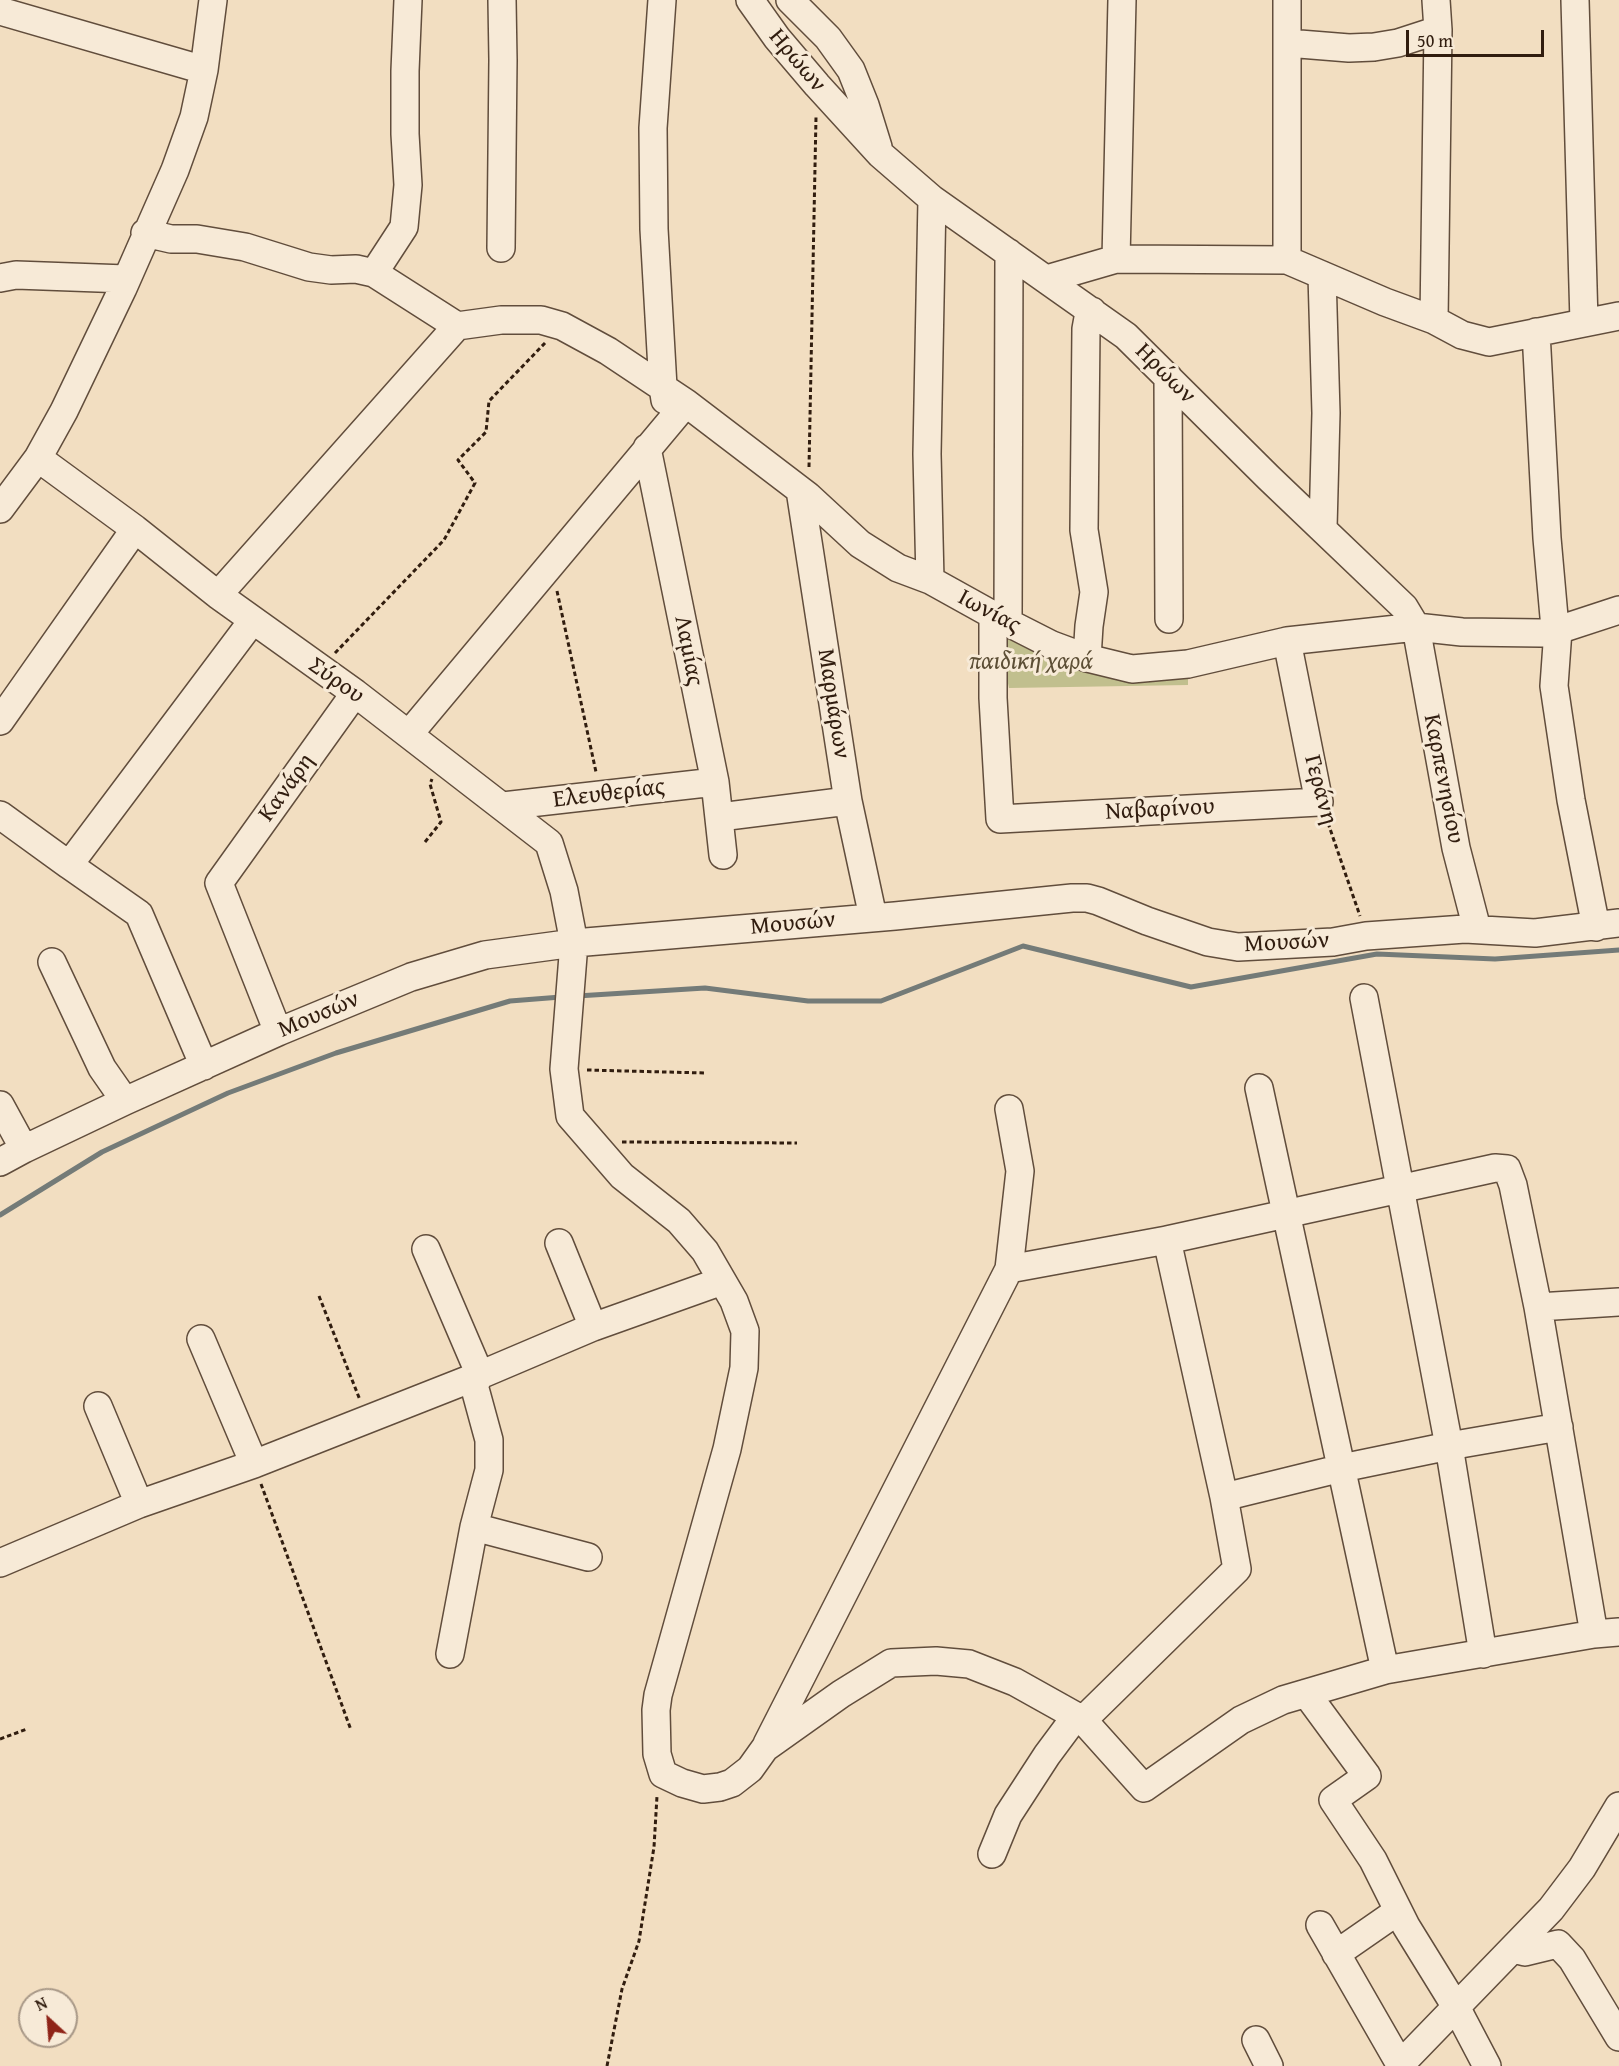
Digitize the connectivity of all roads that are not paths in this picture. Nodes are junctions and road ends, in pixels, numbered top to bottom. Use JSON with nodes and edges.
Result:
{"nodes":[{"id":1,"x":213,"y":0,"type":"edge"},
{"id":2,"x":408,"y":0,"type":"edge"},
{"id":3,"x":502,"y":0,"type":"edge"},
{"id":4,"x":662,"y":0,"type":"edge"},
{"id":5,"x":750,"y":0,"type":"edge"},
{"id":6,"x":790,"y":0,"type":"edge"},
{"id":7,"x":1122,"y":0,"type":"edge"},
{"id":8,"x":1287,"y":0,"type":"edge"},
{"id":9,"x":1436,"y":0,"type":"edge"},
{"id":10,"x":1575,"y":0,"type":"edge"},
{"id":11,"x":0,"y":11,"type":"edge"},
{"id":12,"x":1438,"y":30,"type":"junction"},
{"id":13,"x":1287,"y":43,"type":"junction"},
{"id":14,"x":204,"y":70,"type":"junction"},
{"id":15,"x":880,"y":154,"type":"junction"},
{"id":16,"x":932,"y":200,"type":"junction"},
{"id":17,"x":145,"y":233,"type":"junction"},
{"id":18,"x":501,"y":248,"type":"dead end"},
{"id":19,"x":1009,"y":253,"type":"junction"},
{"id":20,"x":1116,"y":259,"type":"junction"},
{"id":21,"x":1287,"y":260,"type":"junction"},
{"id":22,"x":374,"y":273,"type":"junction"},
{"id":23,"x":1322,"y":275,"type":"junction"},
{"id":24,"x":0,"y":279,"type":"edge"},
{"id":25,"x":126,"y":279,"type":"junction"},
{"id":26,"x":1047,"y":279,"type":"junction"},
{"id":27,"x":1092,"y":311,"type":"junction"},
{"id":28,"x":1619,"y":317,"type":"edge"},
{"id":29,"x":1434,"y":320,"type":"junction"},
{"id":30,"x":1584,"y":322,"type":"junction"},
{"id":31,"x":457,"y":326,"type":"junction"},
{"id":32,"x":1536,"y":332,"type":"junction"},
{"id":33,"x":1168,"y":377,"type":"junction"},
{"id":34,"x":663,"y":387,"type":"junction"},
{"id":35,"x":678,"y":412,"type":"junction"},
{"id":36,"x":647,"y":448,"type":"junction"},
{"id":37,"x":38,"y":458,"type":"junction"},
{"id":38,"x":804,"y":493,"type":"junction"},
{"id":39,"x":0,"y":509,"type":"edge"},
{"id":40,"x":1323,"y":528,"type":"junction"},
{"id":41,"x":135,"y":529,"type":"junction"},
{"id":42,"x":930,"y":580,"type":"junction"},
{"id":43,"x":218,"y":595,"type":"junction"},
{"id":44,"x":1619,"y":610,"type":"edge"},
{"id":45,"x":1000,"y":619,"type":"junction"},
{"id":46,"x":253,"y":620,"type":"junction"},
{"id":47,"x":1169,"y":620,"type":"dead end"},
{"id":48,"x":1416,"y":627,"type":"junction"},
{"id":49,"x":1558,"y":630,"type":"junction"},
{"id":50,"x":1287,"y":640,"type":"junction"},
{"id":51,"x":1087,"y":658,"type":"junction"},
{"id":52,"x":355,"y":693,"type":"junction"},
{"id":53,"x":0,"y":721,"type":"edge"},
{"id":54,"x":409,"y":734,"type":"junction"},
{"id":55,"x":715,"y":782,"type":"junction"},
{"id":56,"x":848,"y":801,"type":"junction"},
{"id":57,"x":1319,"y":802,"type":"joint"},
{"id":58,"x":503,"y":806,"type":"junction"},
{"id":59,"x":0,"y":815,"type":"edge"},
{"id":60,"x":720,"y":817,"type":"junction"},
{"id":61,"x":723,"y":855,"type":"dead end"},
{"id":62,"x":69,"y":865,"type":"junction"},
{"id":63,"x":873,"y":917,"type":"junction"},
{"id":64,"x":1607,"y":925,"type":"edge"},
{"id":65,"x":1477,"y":929,"type":"junction"},
{"id":66,"x":574,"y":943,"type":"junction"},
{"id":67,"x":52,"y":962,"type":"dead end"},
{"id":68,"x":1364,"y":998,"type":"dead end"},
{"id":69,"x":278,"y":1032,"type":"junction"},
{"id":70,"x":204,"y":1066,"type":"junction"},
{"id":71,"x":1258,"y":1088,"type":"dead end"},
{"id":72,"x":125,"y":1101,"type":"junction"},
{"id":73,"x":0,"y":1105,"type":"edge"},
{"id":74,"x":1010,"y":1109,"type":"dead end"},
{"id":75,"x":24,"y":1149,"type":"junction"},
{"id":76,"x":0,"y":1162,"type":"edge"},
{"id":77,"x":1400,"y":1188,"type":"junction"},
{"id":78,"x":1286,"y":1214,"type":"junction"},
{"id":79,"x":1167,"y":1240,"type":"junction"},
{"id":80,"x":558,"y":1243,"type":"dead end"},
{"id":81,"x":426,"y":1249,"type":"dead end"},
{"id":82,"x":1009,"y":1269,"type":"junction"},
{"id":83,"x":722,"y":1281,"type":"junction"},
{"id":84,"x":1619,"y":1302,"type":"edge"},
{"id":85,"x":1538,"y":1307,"type":"junction"},
{"id":86,"x":593,"y":1328,"type":"junction"},
{"id":87,"x":201,"y":1339,"type":"dead end"},
{"id":88,"x":480,"y":1375,"type":"junction"},
{"id":89,"x":98,"y":1406,"type":"dead end"},
{"id":90,"x":1559,"y":1427,"type":"junction"},
{"id":91,"x":1449,"y":1446,"type":"junction"},
{"id":92,"x":254,"y":1464,"type":"junction"},
{"id":93,"x":1342,"y":1468,"type":"junction"},
{"id":94,"x":1224,"y":1497,"type":"junction"},
{"id":95,"x":139,"y":1504,"type":"junction"},
{"id":96,"x":474,"y":1527,"type":"junction"},
{"id":97,"x":588,"y":1557,"type":"dead end"},
{"id":98,"x":0,"y":1563,"type":"edge"},
{"id":99,"x":1607,"y":1633,"type":"edge"},
{"id":100,"x":450,"y":1654,"type":"dead end"},
{"id":101,"x":1483,"y":1654,"type":"junction"},
{"id":102,"x":1385,"y":1670,"type":"junction"},
{"id":103,"x":1306,"y":1693,"type":"junction"},
{"id":104,"x":1079,"y":1718,"type":"junction"},
{"id":105,"x":765,"y":1748,"type":"junction"},
{"id":106,"x":1619,"y":1806,"type":"edge"},
{"id":107,"x":992,"y":1854,"type":"dead end"},
{"id":108,"x":1398,"y":1911,"type":"junction"},
{"id":109,"x":1320,"y":1925,"type":"dead end"},
{"id":110,"x":1513,"y":1950,"type":"junction"},
{"id":111,"x":1336,"y":1954,"type":"junction"},
{"id":112,"x":1456,"y":2007,"type":"junction"},
{"id":113,"x":1619,"y":2037,"type":"edge"},
{"id":114,"x":1256,"y":2040,"type":"dead end"},
{"id":115,"x":1269,"y":2066,"type":"edge"},
{"id":116,"x":1400,"y":2066,"type":"edge"},
{"id":117,"x":1487,"y":2066,"type":"edge"}],
"edges":[{"from":1,"to":14,"type":"street"},
{"from":2,"to":22,"type":"street"},
{"from":3,"to":18,"type":"street"},
{"from":4,"to":34,"type":"street"},
{"from":5,"to":15,"type":"street","name":"Ηρώων"},
{"from":6,"to":15,"type":"street"},
{"from":7,"to":20,"type":"street"},
{"from":8,"to":13,"type":"street"},
{"from":9,"to":12,"type":"street"},
{"from":10,"to":30,"type":"street"},
{"from":11,"to":14,"type":"street"},
{"from":12,"to":13,"type":"street"},
{"from":12,"to":29,"type":"street"},
{"from":13,"to":21,"type":"street"},
{"from":14,"to":17,"type":"street"},
{"from":15,"to":16,"type":"street","name":"Ηρώων"},
{"from":16,"to":19,"type":"street","name":"Ηρώων"},
{"from":16,"to":42,"type":"street"},
{"from":17,"to":22,"type":"street"},
{"from":17,"to":25,"type":"street"},
{"from":19,"to":26,"type":"street","name":"Ηρώων"},
{"from":19,"to":45,"type":"street"},
{"from":20,"to":21,"type":"street"},
{"from":20,"to":26,"type":"street"},
{"from":21,"to":23,"type":"street"},
{"from":22,"to":31,"type":"street"},
{"from":23,"to":29,"type":"street"},
{"from":23,"to":40,"type":"street"},
{"from":24,"to":25,"type":"street"},
{"from":25,"to":37,"type":"street"},
{"from":26,"to":27,"type":"street","name":"Ηρώων"},
{"from":27,"to":33,"type":"street","name":"Ηρώων"},
{"from":27,"to":51,"type":"street"},
{"from":28,"to":30,"type":"street"},
{"from":29,"to":32,"type":"street"},
{"from":30,"to":32,"type":"street"},
{"from":31,"to":34,"type":"street","name":"Ιωνίας"},
{"from":31,"to":43,"type":"street"},
{"from":32,"to":49,"type":"street"},
{"from":33,"to":40,"type":"street","name":"Ηρώων"},
{"from":33,"to":47,"type":"street"},
{"from":34,"to":35,"type":"street","name":"Ιωνίας"},
{"from":35,"to":36,"type":"street"},
{"from":35,"to":38,"type":"street","name":"Ιωνίας"},
{"from":36,"to":54,"type":"street"},
{"from":36,"to":55,"type":"street","name":"Λαμίας"},
{"from":37,"to":39,"type":"street"},
{"from":37,"to":41,"type":"street","name":"Σύρου"},
{"from":38,"to":42,"type":"street","name":"Ιωνίας"},
{"from":38,"to":56,"type":"street","name":"Μαρμάρων"},
{"from":40,"to":48,"type":"street","name":"Ηρώων"},
{"from":41,"to":43,"type":"street","name":"Σύρου"},
{"from":41,"to":53,"type":"street"},
{"from":42,"to":45,"type":"street","name":"Ιωνίας"},
{"from":43,"to":46,"type":"street","name":"Σύρου"},
{"from":44,"to":49,"type":"street"},
{"from":45,"to":51,"type":"street","name":"Ιωνίας"},
{"from":45,"to":57,"type":"street","name":"Ναβαρίνου"},
{"from":46,"to":52,"type":"street","name":"Σύρου"},
{"from":46,"to":62,"type":"street"},
{"from":48,"to":49,"type":"street"},
{"from":48,"to":50,"type":"street","name":"Ιωνίας"},
{"from":48,"to":65,"type":"street","name":"Καρπενησίου"},
{"from":49,"to":64,"type":"street"},
{"from":50,"to":51,"type":"street","name":"Ιωνίας"},
{"from":50,"to":57,"type":"street","name":"Γεράνη"},
{"from":52,"to":54,"type":"street","name":"Σύρου"},
{"from":52,"to":69,"type":"street","name":"Κανάρη"},
{"from":54,"to":58,"type":"street","name":"Σύρου"},
{"from":55,"to":58,"type":"street","name":"Ελευθερίας"},
{"from":55,"to":60,"type":"street","name":"Λαμίας"},
{"from":56,"to":60,"type":"street"},
{"from":56,"to":63,"type":"street","name":"Μαρμάρων"},
{"from":58,"to":66,"type":"street","name":"Σύρου"},
{"from":59,"to":62,"type":"street"},
{"from":60,"to":61,"type":"street","name":"Λαμίας"},
{"from":62,"to":70,"type":"street"},
{"from":63,"to":65,"type":"street","name":"Μουσών"},
{"from":63,"to":66,"type":"street","name":"Μουσών"},
{"from":64,"to":65,"type":"street","name":"Μουσών"},
{"from":66,"to":69,"type":"street","name":"Μουσών"},
{"from":66,"to":83,"type":"street","name":"Σύρου"},
{"from":67,"to":72,"type":"street"},
{"from":68,"to":77,"type":"street"},
{"from":69,"to":70,"type":"street","name":"Μουσών"},
{"from":70,"to":72,"type":"street","name":"Μουσών"},
{"from":71,"to":78,"type":"street"},
{"from":72,"to":75,"type":"street","name":"Μουσών"},
{"from":73,"to":75,"type":"street"},
{"from":74,"to":82,"type":"street"},
{"from":75,"to":76,"type":"street","name":"Μουσών"},
{"from":77,"to":78,"type":"street"},
{"from":77,"to":85,"type":"street"},
{"from":77,"to":91,"type":"street"},
{"from":78,"to":79,"type":"street"},
{"from":78,"to":93,"type":"street"},
{"from":79,"to":82,"type":"street"},
{"from":79,"to":94,"type":"street"},
{"from":80,"to":86,"type":"street"},
{"from":81,"to":88,"type":"street"},
{"from":82,"to":105,"type":"street"},
{"from":83,"to":86,"type":"street"},
{"from":83,"to":105,"type":"street","name":"Σύρου"},
{"from":84,"to":85,"type":"street"},
{"from":85,"to":90,"type":"street"},
{"from":86,"to":88,"type":"street"},
{"from":87,"to":92,"type":"street"},
{"from":88,"to":92,"type":"street"},
{"from":88,"to":96,"type":"street"},
{"from":89,"to":95,"type":"street"},
{"from":90,"to":91,"type":"street"},
{"from":90,"to":99,"type":"street"},
{"from":91,"to":93,"type":"street"},
{"from":91,"to":101,"type":"street"},
{"from":92,"to":95,"type":"street"},
{"from":93,"to":94,"type":"street"},
{"from":93,"to":102,"type":"street"},
{"from":94,"to":104,"type":"street"},
{"from":95,"to":98,"type":"street"},
{"from":96,"to":97,"type":"street"},
{"from":96,"to":100,"type":"street"},
{"from":99,"to":101,"type":"street"},
{"from":101,"to":102,"type":"street"},
{"from":102,"to":103,"type":"street"},
{"from":103,"to":104,"type":"street"},
{"from":103,"to":108,"type":"street"},
{"from":104,"to":105,"type":"street"},
{"from":104,"to":107,"type":"street"},
{"from":106,"to":110,"type":"street"},
{"from":108,"to":111,"type":"street"},
{"from":108,"to":112,"type":"street"},
{"from":109,"to":111,"type":"street"},
{"from":110,"to":112,"type":"street"},
{"from":110,"to":113,"type":"street"},
{"from":111,"to":116,"type":"street"},
{"from":112,"to":116,"type":"street"},
{"from":112,"to":117,"type":"street"},
{"from":114,"to":115,"type":"street"}]}
